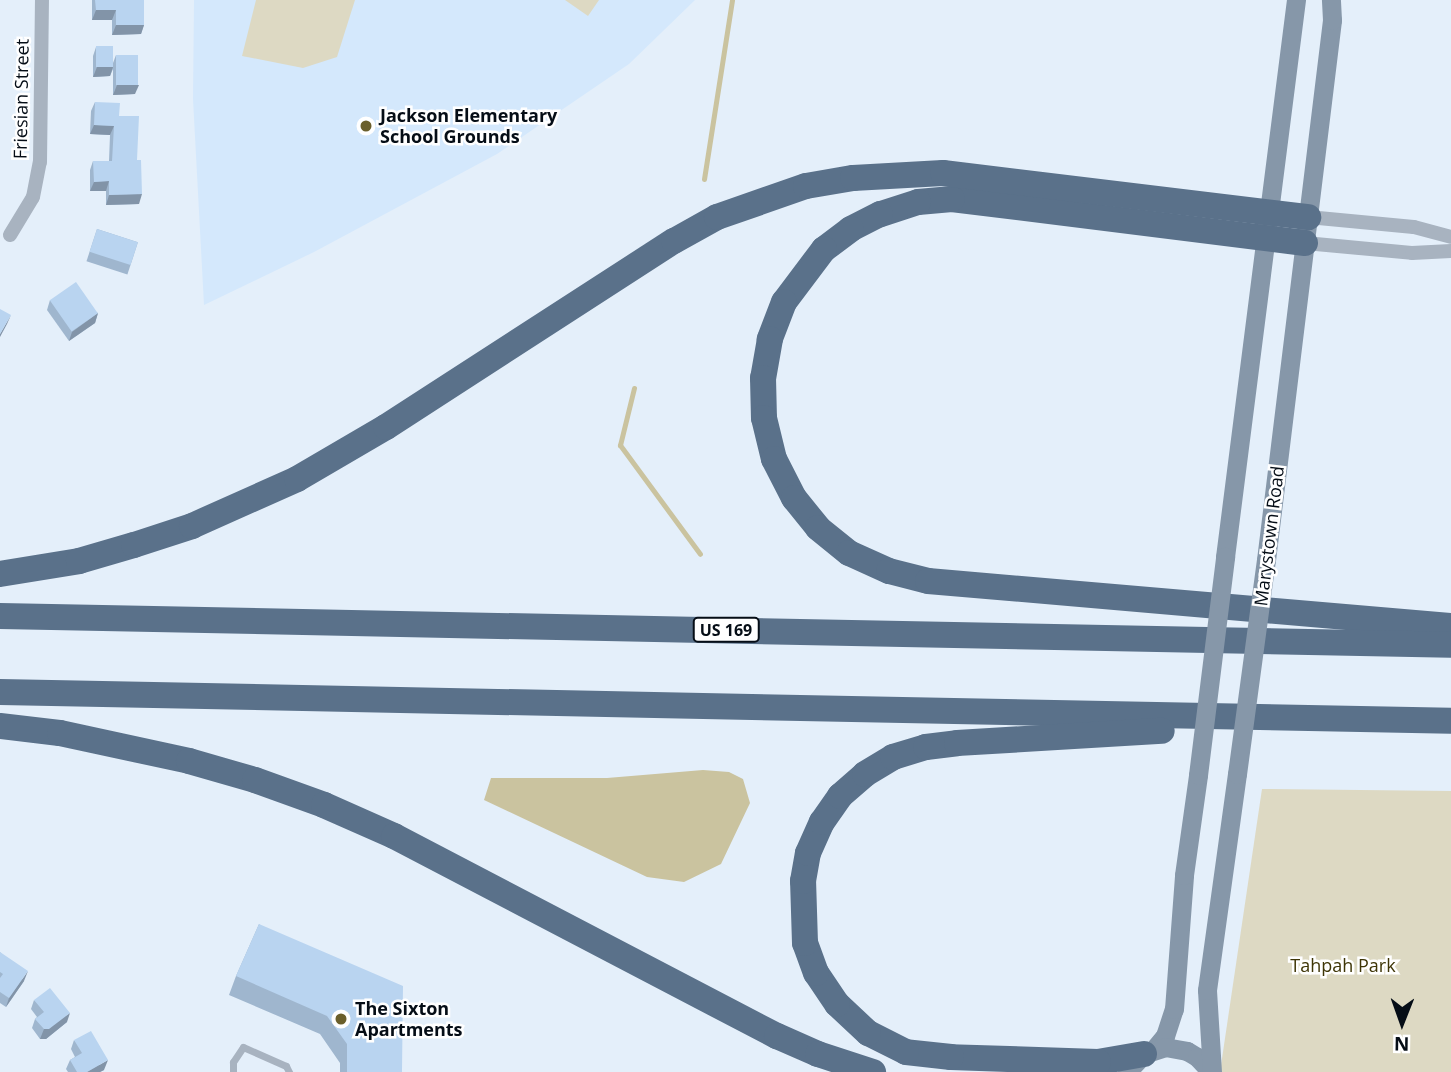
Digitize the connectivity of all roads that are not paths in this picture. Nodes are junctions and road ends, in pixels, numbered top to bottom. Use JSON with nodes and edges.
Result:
{"nodes":[{"id":1,"x":32,"y":0,"type":"edge"},
{"id":2,"x":42,"y":0,"type":"edge"},
{"id":3,"x":1296,"y":0,"type":"edge"},
{"id":4,"x":1331,"y":0,"type":"edge"},
{"id":5,"x":1268,"y":211,"type":"junction"},
{"id":6,"x":1308,"y":217,"type":"junction"},
{"id":7,"x":10,"y":235,"type":"dead end"},
{"id":8,"x":1451,"y":237,"type":"edge"},
{"id":9,"x":1265,"y":238,"type":"junction"},
{"id":10,"x":1305,"y":243,"type":"junction"},
{"id":11,"x":1451,"y":251,"type":"edge"},
{"id":12,"x":0,"y":574,"type":"edge"},
{"id":13,"x":0,"y":616,"type":"edge"},
{"id":14,"x":1451,"y":626,"type":"edge"},
{"id":15,"x":1451,"y":645,"type":"edge"},
{"id":16,"x":0,"y":692,"type":"edge"},
{"id":17,"x":1409,"y":720,"type":"junction"},
{"id":18,"x":1451,"y":721,"type":"edge"},
{"id":19,"x":0,"y":726,"type":"edge"},
{"id":20,"x":1142,"y":1059,"type":"edge"},
{"id":21,"x":233,"y":1072,"type":"edge"},
{"id":22,"x":289,"y":1072,"type":"edge"},
{"id":23,"x":873,"y":1072,"type":"edge"},
{"id":24,"x":1212,"y":1072,"type":"edge"}],
"edges":[{"from":1,"to":2,"type":"street"},
{"from":2,"to":7,"type":"street","name":"Friesian Street"},
{"from":3,"to":5,"type":"main road"},
{"from":4,"to":6,"type":"main road","name":"Marystown Road"},
{"from":5,"to":6,"type":"highway"},
{"from":5,"to":9,"type":"main road"},
{"from":5,"to":12,"type":"highway"},
{"from":6,"to":8,"type":"street"},
{"from":6,"to":10,"type":"main road","name":"Marystown Road"},
{"from":9,"to":10,"type":"highway"},
{"from":9,"to":14,"type":"highway"},
{"from":9,"to":20,"type":"main road","bridge":true},
{"from":10,"to":11,"type":"street"},
{"from":10,"to":24,"type":"main road","name":"Marystown Road","bridge":true},
{"from":13,"to":15,"type":"highway","number":"US 169"},
{"from":16,"to":17,"type":"highway"},
{"from":17,"to":18,"type":"highway"},
{"from":17,"to":20,"type":"highway"},
{"from":19,"to":23,"type":"highway"},
{"from":20,"to":24,"type":"main road"},
{"from":21,"to":22,"type":"lane"}]}
